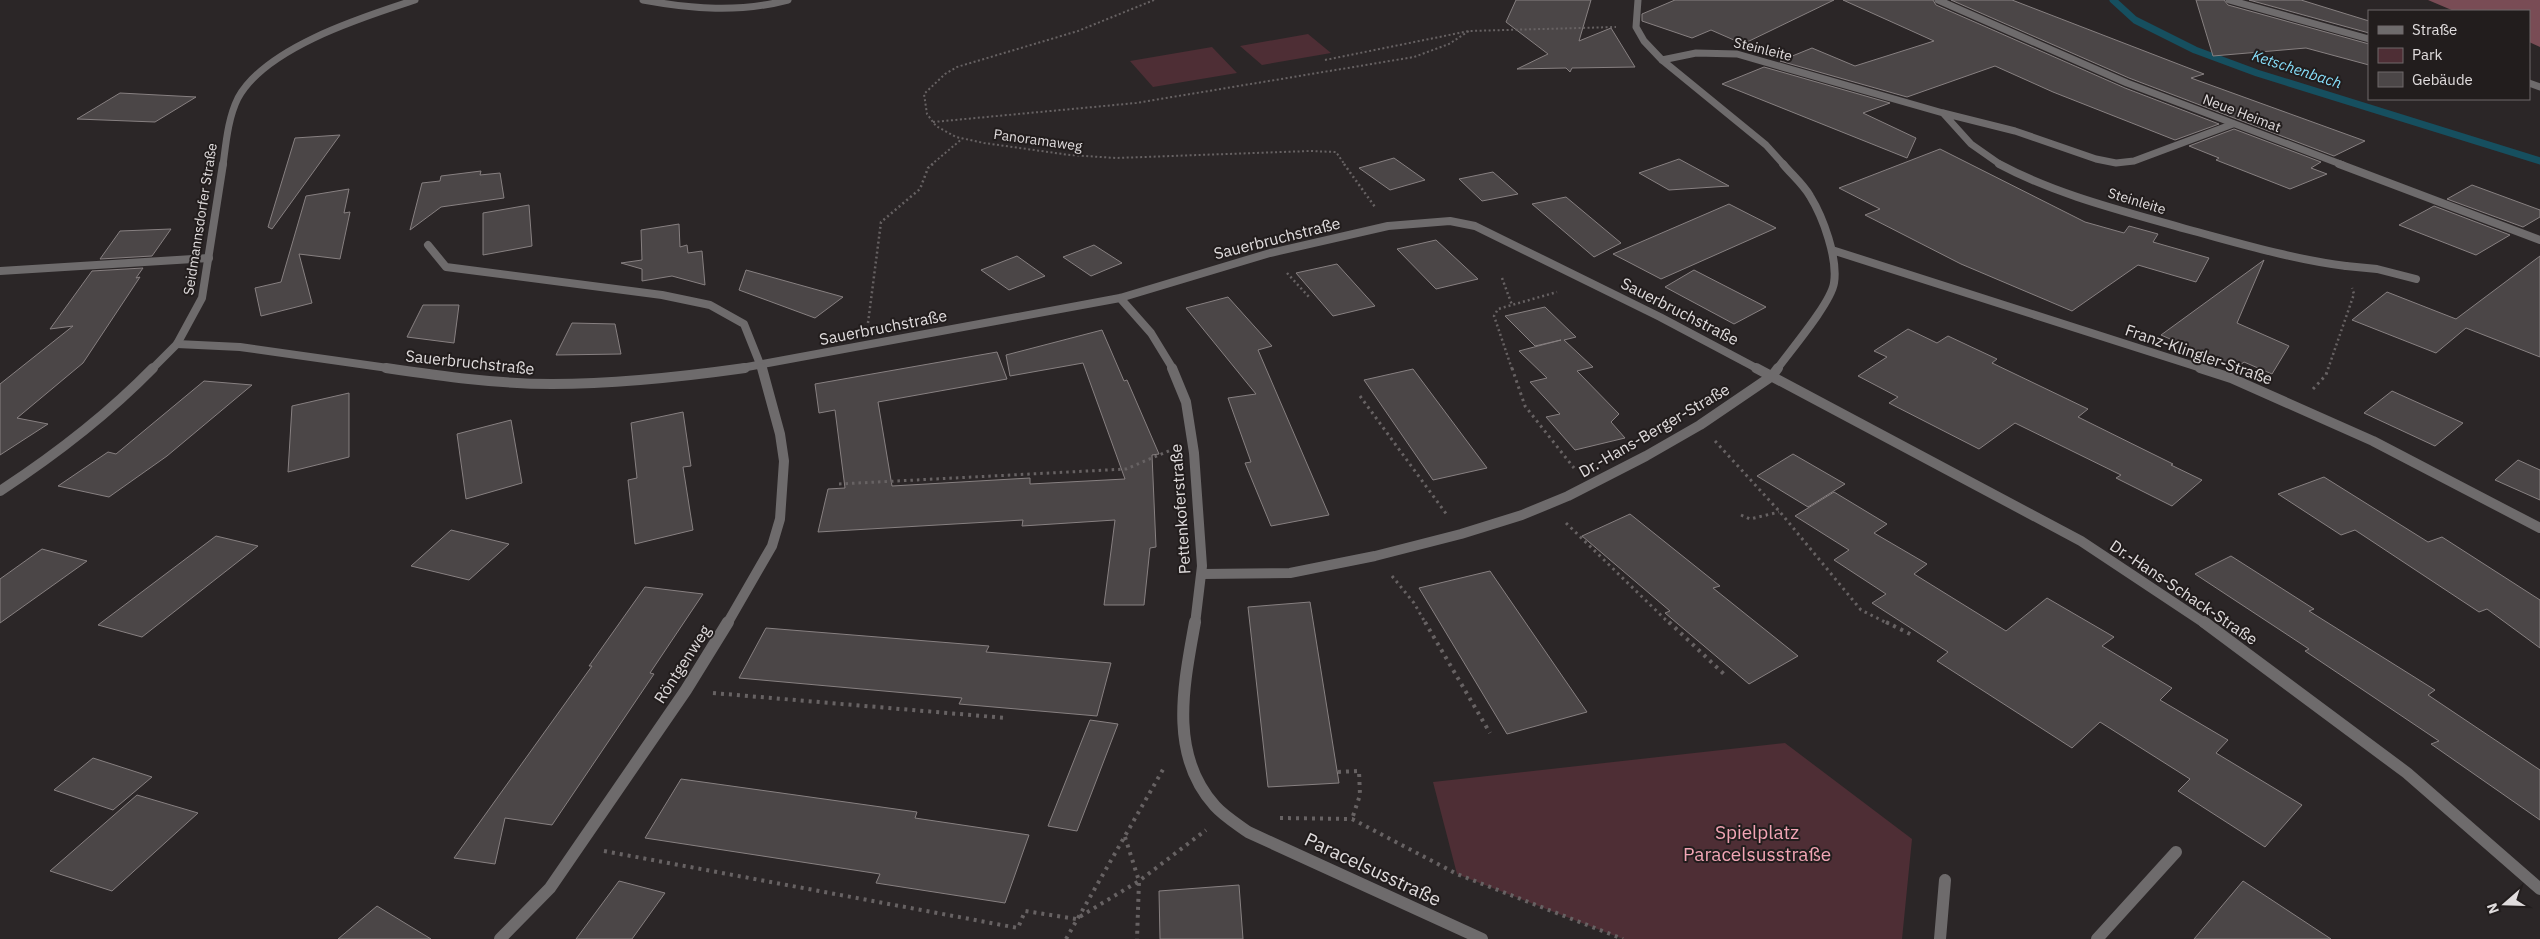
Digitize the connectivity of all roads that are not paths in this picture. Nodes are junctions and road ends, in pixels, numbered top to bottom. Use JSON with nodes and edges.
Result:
{"nodes":[{"id":1,"x":414,"y":0,"type":"edge"},
{"id":2,"x":643,"y":0,"type":"edge"},
{"id":3,"x":788,"y":0,"type":"edge"},
{"id":4,"x":1638,"y":0,"type":"edge"},
{"id":5,"x":1938,"y":0,"type":"edge"},
{"id":6,"x":2229,"y":0,"type":"edge"},
{"id":7,"x":2368,"y":39,"type":"edge"},
{"id":8,"x":1662,"y":60,"type":"junction"},
{"id":9,"x":1943,"y":113,"type":"junction"},
{"id":10,"x":2234,"y":124,"type":"junction"},
{"id":11,"x":2540,"y":240,"type":"edge"},
{"id":12,"x":428,"y":245,"type":"dead end"},
{"id":13,"x":1832,"y":250,"type":"junction"},
{"id":14,"x":209,"y":258,"type":"junction"},
{"id":15,"x":0,"y":271,"type":"edge"},
{"id":16,"x":2416,"y":279,"type":"dead end"},
{"id":17,"x":1120,"y":298,"type":"junction"},
{"id":18,"x":177,"y":344,"type":"junction"},
{"id":19,"x":761,"y":366,"type":"junction"},
{"id":20,"x":1772,"y":376,"type":"junction"},
{"id":21,"x":0,"y":491,"type":"edge"},
{"id":22,"x":2540,"y":528,"type":"edge"},
{"id":23,"x":1202,"y":574,"type":"junction"},
{"id":24,"x":1248,"y":832,"type":"joint"},
{"id":25,"x":2176,"y":852,"type":"dead end"},
{"id":26,"x":1945,"y":880,"type":"dead end"},
{"id":27,"x":2540,"y":889,"type":"edge"},
{"id":28,"x":500,"y":939,"type":"edge"},
{"id":29,"x":1482,"y":939,"type":"edge"},
{"id":30,"x":1940,"y":939,"type":"edge"},
{"id":31,"x":2098,"y":939,"type":"edge"}],
"edges":[{"from":1,"to":14,"type":"street","name":"Seidmannsdorfer Straße"},
{"from":2,"to":3,"type":"street"},
{"from":4,"to":8,"type":"street","name":"Dr.-Hans-Berger-Straße"},
{"from":5,"to":10,"type":"street","name":"Neue Heimat"},
{"from":6,"to":7,"type":"street"},
{"from":8,"to":9,"type":"street","name":"Steinleite"},
{"from":8,"to":13,"type":"street","name":"Dr.-Hans-Berger-Straße"},
{"from":9,"to":10,"type":"street","name":"Steinleite"},
{"from":9,"to":16,"type":"street","name":"Steinleite"},
{"from":10,"to":11,"type":"street","name":"Neue Heimat"},
{"from":12,"to":19,"type":"street"},
{"from":13,"to":20,"type":"street","name":"Dr.-Hans-Berger-Straße"},
{"from":13,"to":22,"type":"street","name":"Franz-Klingler-Straße"},
{"from":14,"to":15,"type":"street"},
{"from":14,"to":18,"type":"street","name":"Seidmannsdorfer Straße"},
{"from":17,"to":19,"type":"street","name":"Sauerbruchstraße"},
{"from":17,"to":20,"type":"street","name":"Sauerbruchstraße"},
{"from":17,"to":23,"type":"street","name":"Pettenkoferstraße"},
{"from":18,"to":19,"type":"street","name":"Sauerbruchstraße"},
{"from":18,"to":21,"type":"street","name":"Seidmannsdorfer Straße"},
{"from":19,"to":28,"type":"street","name":"Röntgenweg"},
{"from":20,"to":23,"type":"street","name":"Dr.-Hans-Berger-Straße"},
{"from":20,"to":27,"type":"street","name":"Dr.-Hans-Schack-Straße"},
{"from":23,"to":24,"type":"street","name":"Pettenkoferstraße"},
{"from":24,"to":29,"type":"street","name":"Paracelsusstraße"},
{"from":25,"to":31,"type":"street"},
{"from":26,"to":30,"type":"street"}]}
